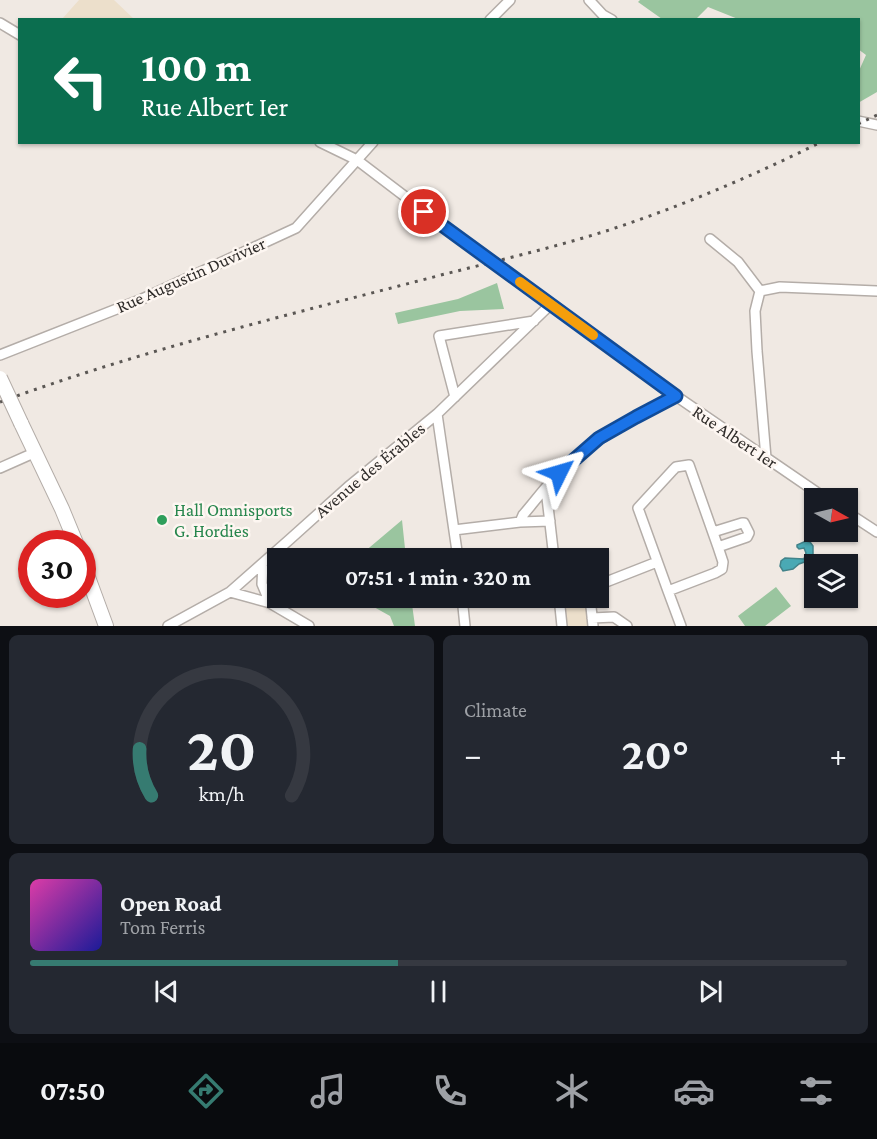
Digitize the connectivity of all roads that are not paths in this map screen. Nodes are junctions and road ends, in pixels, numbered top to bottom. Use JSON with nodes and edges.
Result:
{"nodes":[{"id":1,"x":589,"y":0,"type":"edge"},
{"id":2,"x":505,"y":1,"type":"edge"},
{"id":3,"x":492,"y":18,"type":"edge"},
{"id":4,"x":608,"y":18,"type":"edge"},
{"id":5,"x":0,"y":23,"type":"edge"},
{"id":6,"x":18,"y":34,"type":"edge"},
{"id":7,"x":860,"y":121,"type":"edge"},
{"id":8,"x":877,"y":125,"type":"edge"},
{"id":9,"x":324,"y":144,"type":"edge"},
{"id":10,"x":371,"y":144,"type":"edge"},
{"id":11,"x":357,"y":160,"type":"junction"},
{"id":12,"x":710,"y":239,"type":"dead end"},
{"id":13,"x":760,"y":291,"type":"junction"},
{"id":14,"x":877,"y":291,"type":"edge"},
{"id":15,"x":550,"y":305,"type":"junction"},
{"id":16,"x":534,"y":321,"type":"junction"},
{"id":17,"x":0,"y":355,"type":"edge"},
{"id":18,"x":0,"y":378,"type":"edge"},
{"id":19,"x":676,"y":396,"type":"junction"},
{"id":20,"x":455,"y":397,"type":"junction"},
{"id":21,"x":437,"y":414,"type":"junction"},
{"id":22,"x":36,"y":452,"type":"junction"},
{"id":23,"x":766,"y":458,"type":"junction"},
{"id":24,"x":0,"y":468,"type":"edge"},
{"id":25,"x":810,"y":488,"type":"edge"},
{"id":26,"x":546,"y":489,"type":"junction"},
{"id":27,"x":858,"y":520,"type":"edge"},
{"id":28,"x":550,"y":521,"type":"junction"},
{"id":29,"x":520,"y":522,"type":"junction"},
{"id":30,"x":71,"y":530,"type":"edge"},
{"id":31,"x":454,"y":530,"type":"junction"},
{"id":32,"x":713,"y":532,"type":"junction"},
{"id":33,"x":877,"y":532,"type":"edge"},
{"id":34,"x":718,"y":547,"type":"junction"},
{"id":35,"x":457,"y":548,"type":"edge"},
{"id":36,"x":553,"y":548,"type":"edge"},
{"id":37,"x":657,"y":562,"type":"junction"},
{"id":38,"x":263,"y":563,"type":"junction"},
{"id":39,"x":609,"y":581,"type":"edge"},
{"id":40,"x":668,"y":591,"type":"junction"},
{"id":41,"x":230,"y":592,"type":"junction"},
{"id":42,"x":267,"y":596,"type":"edge"},
{"id":43,"x":96,"y":599,"type":"edge"},
{"id":44,"x":267,"y":602,"type":"edge"},
{"id":45,"x":278,"y":608,"type":"edge"},
{"id":46,"x":463,"y":608,"type":"edge"},
{"id":47,"x":560,"y":608,"type":"edge"},
{"id":48,"x":593,"y":622,"type":"edge"},
{"id":49,"x":106,"y":626,"type":"edge"},
{"id":50,"x":168,"y":626,"type":"edge"},
{"id":51,"x":309,"y":626,"type":"edge"},
{"id":52,"x":465,"y":626,"type":"edge"},
{"id":53,"x":562,"y":626,"type":"edge"},
{"id":54,"x":627,"y":626,"type":"edge"},
{"id":55,"x":681,"y":626,"type":"edge"}],
"edges":[{"from":1,"to":4,"type":"street"},
{"from":2,"to":3,"type":"street"},
{"from":5,"to":6,"type":"street"},
{"from":7,"to":8,"type":"street"},
{"from":9,"to":11,"type":"street","name":"Rue Albert Ier"},
{"from":10,"to":11,"type":"street","name":"Rue Augustin Duvivier"},
{"from":11,"to":15,"type":"street","name":"Rue Albert Ier"},
{"from":11,"to":17,"type":"street","name":"Rue Augustin Duvivier"},
{"from":12,"to":13,"type":"street"},
{"from":13,"to":14,"type":"street"},
{"from":13,"to":23,"type":"street"},
{"from":15,"to":16,"type":"street","name":"Avenue des Érables"},
{"from":15,"to":19,"type":"street","name":"Rue Albert Ier"},
{"from":16,"to":20,"type":"street","name":"Avenue des Érables"},
{"from":16,"to":20,"type":"street"},
{"from":18,"to":22,"type":"main road","bridge":true},
{"from":19,"to":23,"type":"street","name":"Rue Albert Ier"},
{"from":19,"to":26,"type":"street"},
{"from":20,"to":21,"type":"street","name":"Avenue des Érables"},
{"from":21,"to":31,"type":"street"},
{"from":21,"to":38,"type":"street","name":"Avenue des Érables"},
{"from":22,"to":24,"type":"street"},
{"from":22,"to":30,"type":"main road"},
{"from":23,"to":25,"type":"street","name":"Rue Albert Ier"},
{"from":26,"to":28,"type":"street"},
{"from":26,"to":29,"type":"street"},
{"from":27,"to":33,"type":"street"},
{"from":28,"to":29,"type":"street"},
{"from":28,"to":36,"type":"street"},
{"from":29,"to":31,"type":"street"},
{"from":31,"to":35,"type":"street"},
{"from":32,"to":34,"type":"street"},
{"from":32,"to":34,"type":"street"},
{"from":32,"to":37,"type":"street"},
{"from":34,"to":40,"type":"street"},
{"from":37,"to":39,"type":"street"},
{"from":37,"to":40,"type":"street"},
{"from":38,"to":41,"type":"street","name":"Avenue des Érables"},
{"from":38,"to":42,"type":"street"},
{"from":40,"to":55,"type":"street"},
{"from":41,"to":44,"type":"street"},
{"from":41,"to":50,"type":"street","name":"Avenue des Érables"},
{"from":43,"to":49,"type":"main road"},
{"from":45,"to":51,"type":"street"},
{"from":46,"to":52,"type":"street"},
{"from":47,"to":53,"type":"street"},
{"from":48,"to":54,"type":"street"}]}
